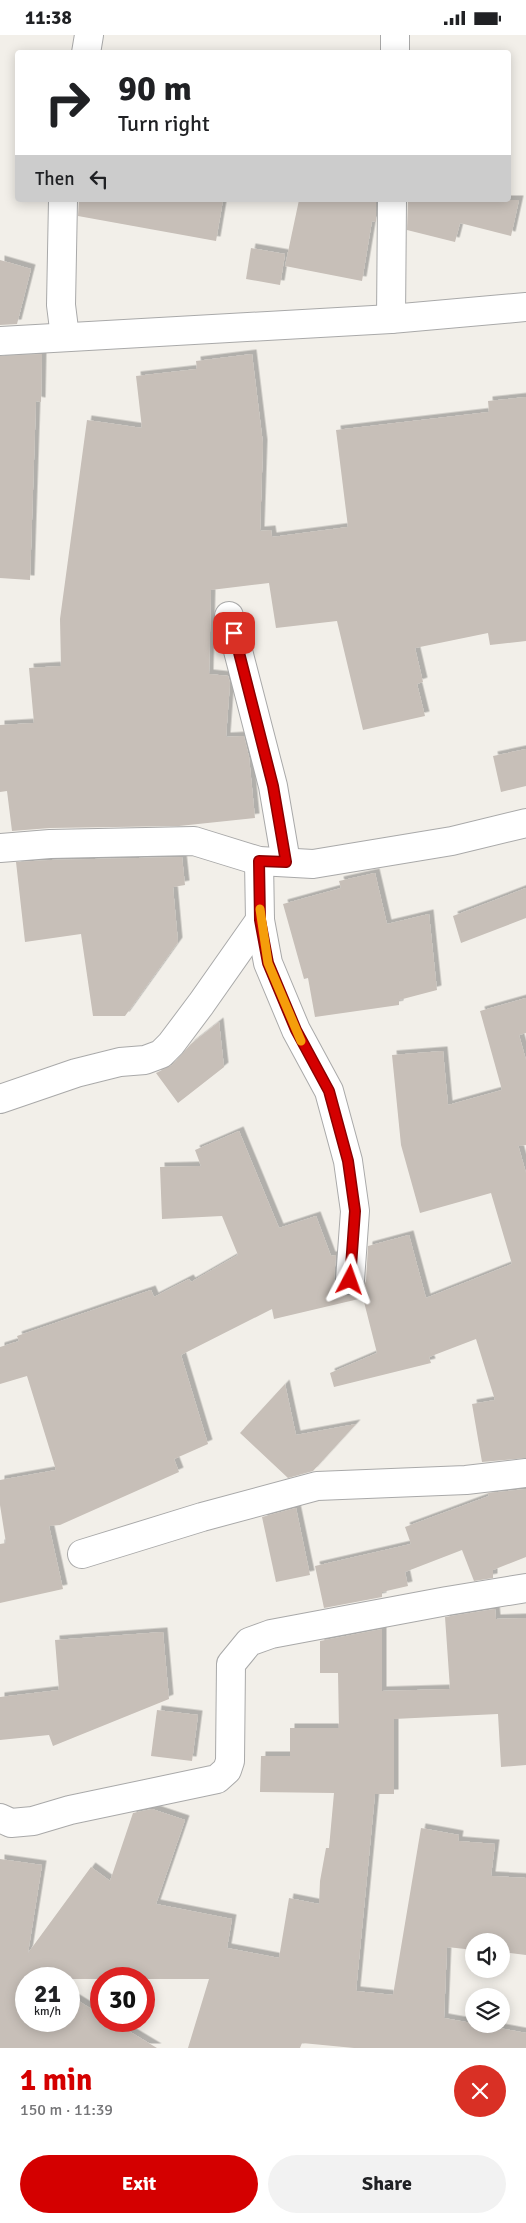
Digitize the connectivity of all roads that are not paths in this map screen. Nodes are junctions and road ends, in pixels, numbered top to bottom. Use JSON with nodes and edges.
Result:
{"nodes":[{"id":1,"x":89,"y":35,"type":"edge"},
{"id":2,"x":396,"y":35,"type":"edge"},
{"id":3,"x":86,"y":50,"type":"edge"},
{"id":4,"x":395,"y":50,"type":"edge"},
{"id":5,"x":63,"y":202,"type":"edge"},
{"id":6,"x":392,"y":202,"type":"edge"},
{"id":7,"x":526,"y":307,"type":"edge"},
{"id":8,"x":392,"y":319,"type":"junction"},
{"id":9,"x":65,"y":337,"type":"junction"},
{"id":10,"x":0,"y":341,"type":"edge"},
{"id":11,"x":229,"y":616,"type":"dead end"},
{"id":12,"x":526,"y":823,"type":"edge"},
{"id":13,"x":0,"y":848,"type":"edge"},
{"id":14,"x":272,"y":862,"type":"junction"},
{"id":15,"x":260,"y":920,"type":"junction"},
{"id":16,"x":0,"y":1099,"type":"edge"},
{"id":17,"x":350,"y":1280,"type":"dead end"},
{"id":18,"x":526,"y":1473,"type":"edge"},
{"id":19,"x":82,"y":1554,"type":"dead end"},
{"id":20,"x":526,"y":1588,"type":"edge"},
{"id":21,"x":0,"y":1818,"type":"edge"}],
"edges":[{"from":1,"to":3,"type":"street"},
{"from":2,"to":4,"type":"street"},
{"from":5,"to":9,"type":"street"},
{"from":6,"to":8,"type":"street"},
{"from":7,"to":8,"type":"street"},
{"from":8,"to":9,"type":"street"},
{"from":9,"to":10,"type":"street"},
{"from":11,"to":14,"type":"street"},
{"from":12,"to":14,"type":"street"},
{"from":13,"to":14,"type":"street"},
{"from":14,"to":15,"type":"street"},
{"from":15,"to":16,"type":"street"},
{"from":15,"to":17,"type":"street"},
{"from":18,"to":19,"type":"street"},
{"from":20,"to":21,"type":"street"}]}
